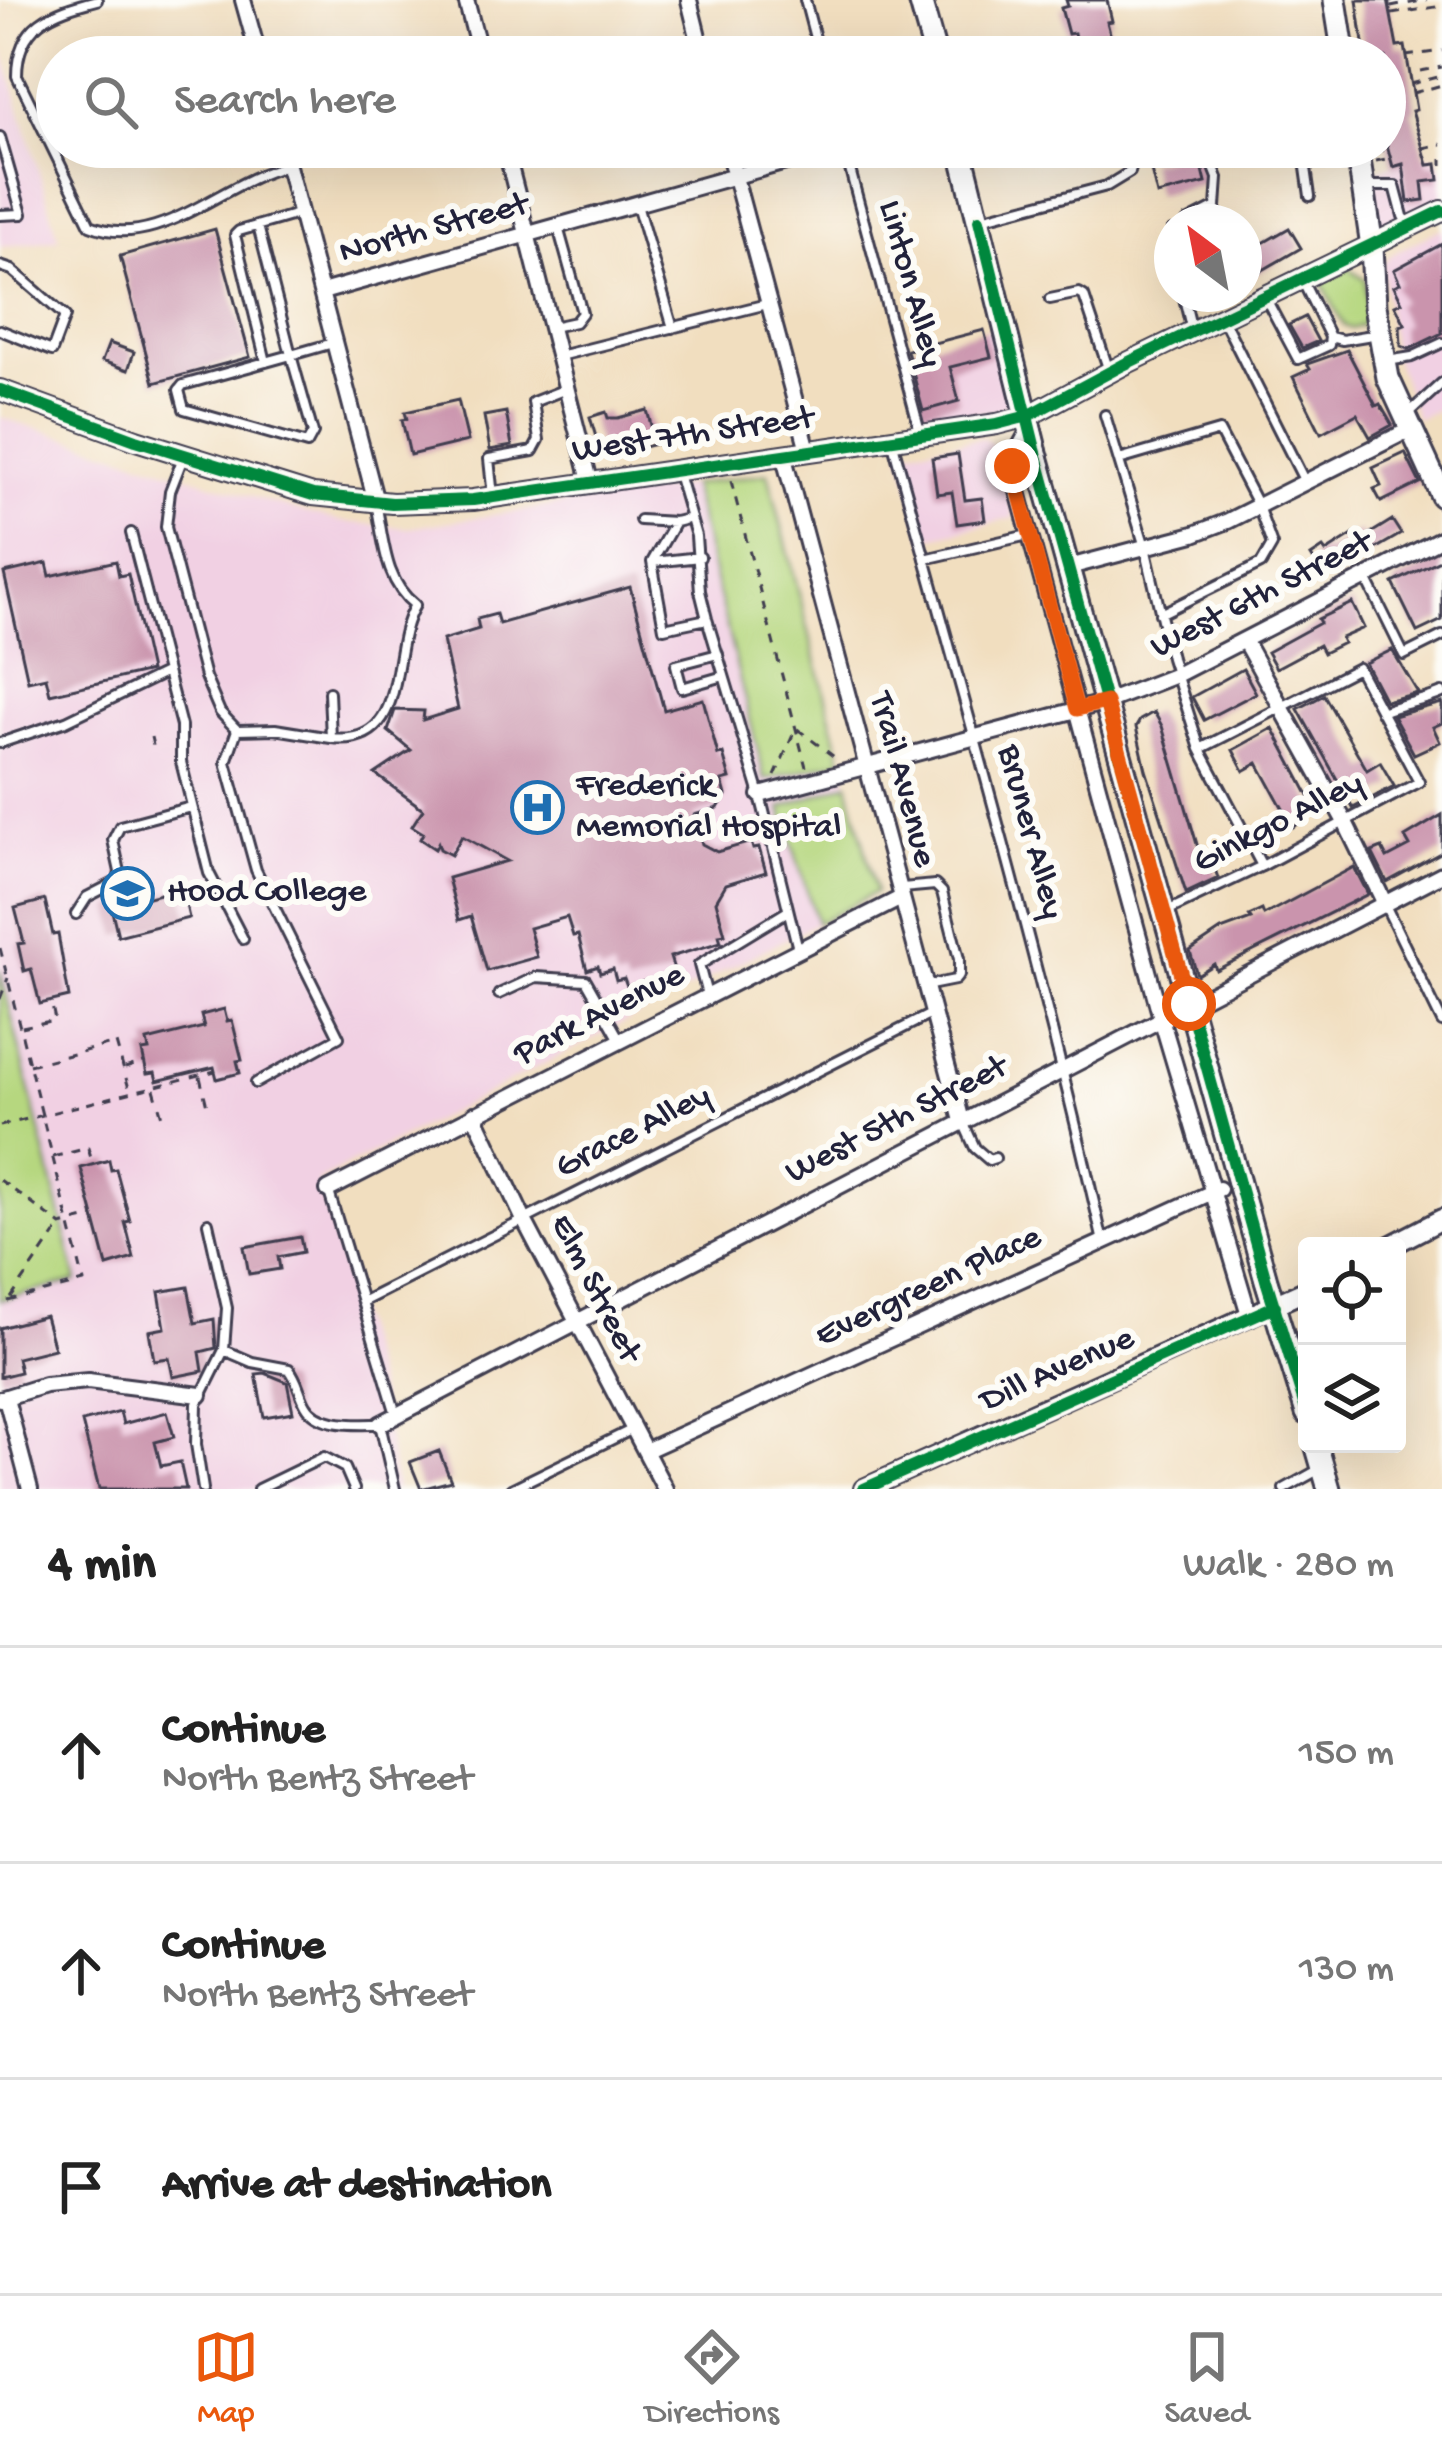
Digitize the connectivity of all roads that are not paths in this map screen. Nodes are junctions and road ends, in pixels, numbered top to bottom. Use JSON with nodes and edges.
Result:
{"nodes":[{"id":1,"x":97,"y":0,"type":"edge"},
{"id":2,"x":243,"y":0,"type":"edge"},
{"id":3,"x":466,"y":0,"type":"edge"},
{"id":4,"x":688,"y":0,"type":"edge"},
{"id":5,"x":805,"y":0,"type":"edge"},
{"id":6,"x":920,"y":0,"type":"edge"},
{"id":7,"x":1335,"y":0,"type":"edge"},
{"id":8,"x":253,"y":36,"type":"edge"},
{"id":9,"x":475,"y":36,"type":"edge"},
{"id":10,"x":698,"y":36,"type":"edge"},
{"id":11,"x":814,"y":36,"type":"edge"},
{"id":12,"x":930,"y":36,"type":"edge"},
{"id":13,"x":1340,"y":36,"type":"edge"},
{"id":14,"x":36,"y":115,"type":"edge"},
{"id":15,"x":0,"y":136,"type":"edge"},
{"id":16,"x":62,"y":168,"type":"edge"},
{"id":17,"x":280,"y":168,"type":"edge"},
{"id":18,"x":289,"y":168,"type":"edge"},
{"id":19,"x":511,"y":168,"type":"edge"},
{"id":20,"x":732,"y":168,"type":"edge"},
{"id":21,"x":770,"y":168,"type":"edge"},
{"id":22,"x":848,"y":168,"type":"edge"},
{"id":23,"x":965,"y":168,"type":"edge"},
{"id":24,"x":1131,"y":168,"type":"edge"},
{"id":25,"x":1214,"y":168,"type":"edge"},
{"id":26,"x":1306,"y":168,"type":"edge"},
{"id":27,"x":1366,"y":168,"type":"edge"},
{"id":28,"x":735,"y":178,"type":"junction"},
{"id":29,"x":1365,"y":186,"type":"junction"},
{"id":30,"x":1310,"y":196,"type":"dead end"},
{"id":31,"x":1216,"y":204,"type":"edge"},
{"id":32,"x":637,"y":206,"type":"junction"},
{"id":33,"x":1442,"y":211,"type":"edge"},
{"id":34,"x":301,"y":213,"type":"junction"},
{"id":35,"x":0,"y":215,"type":"edge"},
{"id":36,"x":979,"y":220,"type":"junction"},
{"id":37,"x":258,"y":226,"type":"junction"},
{"id":38,"x":558,"y":227,"type":"junction"},
{"id":39,"x":1410,"y":227,"type":"junction"},
{"id":40,"x":529,"y":236,"type":"junction"},
{"id":41,"x":1372,"y":246,"type":"junction"},
{"id":42,"x":0,"y":266,"type":"edge"},
{"id":43,"x":1302,"y":280,"type":"junction"},
{"id":44,"x":322,"y":292,"type":"junction"},
{"id":45,"x":1265,"y":297,"type":"junction"},
{"id":46,"x":1049,"y":299,"type":"dead end"},
{"id":47,"x":769,"y":304,"type":"junction"},
{"id":48,"x":1188,"y":312,"type":"edge"},
{"id":49,"x":1223,"y":318,"type":"junction"},
{"id":50,"x":552,"y":327,"type":"junction"},
{"id":51,"x":673,"y":328,"type":"junction"},
{"id":52,"x":0,"y":330,"type":"edge"},
{"id":53,"x":1192,"y":332,"type":"junction"},
{"id":54,"x":1380,"y":333,"type":"junction"},
{"id":55,"x":1330,"y":337,"type":"junction"},
{"id":56,"x":334,"y":343,"type":"junction"},
{"id":57,"x":1442,"y":343,"type":"edge"},
{"id":58,"x":291,"y":355,"type":"junction"},
{"id":59,"x":559,"y":356,"type":"junction"},
{"id":60,"x":266,"y":362,"type":"junction"},
{"id":61,"x":1385,"y":362,"type":"junction"},
{"id":62,"x":1109,"y":373,"type":"junction"},
{"id":63,"x":1442,"y":383,"type":"edge"},
{"id":64,"x":567,"y":388,"type":"junction"},
{"id":65,"x":0,"y":390,"type":"edge"},
{"id":66,"x":1105,"y":416,"type":"dead end"},
{"id":67,"x":1029,"y":422,"type":"junction"},
{"id":68,"x":1408,"y":422,"type":"junction"},
{"id":69,"x":921,"y":435,"type":"junction"},
{"id":70,"x":892,"y":438,"type":"junction"},
{"id":71,"x":808,"y":450,"type":"junction"},
{"id":72,"x":184,"y":454,"type":"junction"},
{"id":73,"x":783,"y":454,"type":"junction"},
{"id":74,"x":1118,"y":460,"type":"junction"},
{"id":75,"x":676,"y":470,"type":"junction"},
{"id":76,"x":590,"y":482,"type":"junction"},
{"id":77,"x":1305,"y":482,"type":"junction"},
{"id":78,"x":493,"y":496,"type":"junction"},
{"id":79,"x":1442,"y":496,"type":"edge"},
{"id":80,"x":376,"y":502,"type":"junction"},
{"id":81,"x":1258,"y":506,"type":"junction"},
{"id":82,"x":691,"y":518,"type":"junction"},
{"id":83,"x":640,"y":520,"type":"dead end"},
{"id":84,"x":675,"y":522,"type":"junction"},
{"id":85,"x":131,"y":533,"type":"dead end"},
{"id":86,"x":1030,"y":534,"type":"junction"},
{"id":87,"x":1442,"y":538,"type":"edge"},
{"id":88,"x":1145,"y":547,"type":"junction"},
{"id":89,"x":700,"y":557,"type":"junction"},
{"id":90,"x":925,"y":559,"type":"junction"},
{"id":91,"x":652,"y":562,"type":"junction"},
{"id":92,"x":1069,"y":568,"type":"junction"},
{"id":93,"x":1366,"y":578,"type":"junction"},
{"id":94,"x":1160,"y":614,"type":"junction"},
{"id":95,"x":707,"y":619,"type":"junction"},
{"id":96,"x":1442,"y":635,"type":"edge"},
{"id":97,"x":1245,"y":642,"type":"junction"},
{"id":98,"x":718,"y":654,"type":"junction"},
{"id":99,"x":167,"y":672,"type":"junction"},
{"id":100,"x":1176,"y":675,"type":"junction"},
{"id":101,"x":724,"y":676,"type":"junction"},
{"id":102,"x":329,"y":692,"type":"dead end"},
{"id":103,"x":1442,"y":693,"type":"edge"},
{"id":104,"x":1106,"y":702,"type":"junction"},
{"id":105,"x":1282,"y":708,"type":"junction"},
{"id":106,"x":1077,"y":709,"type":"junction"},
{"id":107,"x":1381,"y":712,"type":"junction"},
{"id":108,"x":237,"y":730,"type":"junction"},
{"id":109,"x":975,"y":735,"type":"junction"},
{"id":110,"x":331,"y":739,"type":"junction"},
{"id":111,"x":0,"y":742,"type":"edge"},
{"id":112,"x":1200,"y":749,"type":"junction"},
{"id":113,"x":866,"y":766,"type":"junction"},
{"id":114,"x":760,"y":795,"type":"junction"},
{"id":115,"x":191,"y":807,"type":"junction"},
{"id":116,"x":1346,"y":822,"type":"junction"},
{"id":117,"x":1262,"y":866,"type":"junction"},
{"id":118,"x":1442,"y":874,"type":"edge"},
{"id":119,"x":899,"y":893,"type":"junction"},
{"id":120,"x":1385,"y":904,"type":"junction"},
{"id":121,"x":788,"y":911,"type":"junction"},
{"id":122,"x":1163,"y":913,"type":"junction"},
{"id":123,"x":76,"y":914,"type":"dead end"},
{"id":124,"x":243,"y":939,"type":"dead end"},
{"id":125,"x":798,"y":950,"type":"junction"},
{"id":126,"x":924,"y":986,"type":"junction"},
{"id":127,"x":499,"y":994,"type":"dead end"},
{"id":128,"x":707,"y":996,"type":"junction"},
{"id":129,"x":1189,"y":1004,"type":"junction"},
{"id":130,"x":932,"y":1014,"type":"junction"},
{"id":131,"x":1161,"y":1018,"type":"junction"},
{"id":132,"x":1442,"y":1022,"type":"edge"},
{"id":133,"x":620,"y":1040,"type":"junction"},
{"id":134,"x":1064,"y":1069,"type":"junction"},
{"id":135,"x":256,"y":1082,"type":"dead end"},
{"id":136,"x":474,"y":1114,"type":"junction"},
{"id":137,"x":962,"y":1120,"type":"junction"},
{"id":138,"x":995,"y":1158,"type":"dead end"},
{"id":139,"x":1239,"y":1180,"type":"junction"},
{"id":140,"x":328,"y":1190,"type":"joint"},
{"id":141,"x":1215,"y":1191,"type":"junction"},
{"id":142,"x":523,"y":1218,"type":"junction"},
{"id":143,"x":1442,"y":1219,"type":"edge"},
{"id":144,"x":208,"y":1223,"type":"dead end"},
{"id":145,"x":1406,"y":1238,"type":"edge"},
{"id":146,"x":1103,"y":1241,"type":"junction"},
{"id":147,"x":1298,"y":1294,"type":"edge"},
{"id":148,"x":362,"y":1302,"type":"junction"},
{"id":149,"x":1275,"y":1306,"type":"junction"},
{"id":150,"x":1250,"y":1318,"type":"junction"},
{"id":151,"x":577,"y":1320,"type":"junction"},
{"id":152,"x":224,"y":1350,"type":"junction"},
{"id":153,"x":1298,"y":1383,"type":"edge"},
{"id":154,"x":200,"y":1394,"type":"junction"},
{"id":155,"x":3,"y":1398,"type":"edge"},
{"id":156,"x":396,"y":1414,"type":"junction"},
{"id":157,"x":380,"y":1424,"type":"junction"},
{"id":158,"x":633,"y":1429,"type":"junction"},
{"id":159,"x":645,"y":1451,"type":"junction"},
{"id":160,"x":1326,"y":1478,"type":"edge"},
{"id":161,"x":30,"y":1489,"type":"edge"},
{"id":162,"x":203,"y":1489,"type":"edge"},
{"id":163,"x":258,"y":1489,"type":"edge"},
{"id":164,"x":355,"y":1489,"type":"edge"},
{"id":165,"x":394,"y":1489,"type":"edge"},
{"id":166,"x":511,"y":1489,"type":"edge"},
{"id":167,"x":665,"y":1489,"type":"edge"},
{"id":168,"x":865,"y":1489,"type":"edge"},
{"id":169,"x":1284,"y":1489,"type":"edge"}],
"edges":[{"from":1,"to":14,"type":"lane"},
{"from":2,"to":8,"type":"street"},
{"from":3,"to":9,"type":"street"},
{"from":4,"to":10,"type":"street"},
{"from":5,"to":11,"type":"lane"},
{"from":6,"to":12,"type":"main road"},
{"from":7,"to":13,"type":"main road"},
{"from":15,"to":35,"type":"lane"},
{"from":16,"to":17,"type":"lane"},
{"from":18,"to":34,"type":"street"},
{"from":19,"to":40,"type":"street"},
{"from":20,"to":28,"type":"street"},
{"from":21,"to":28,"type":"street","name":"North Street"},
{"from":22,"to":69,"type":"lane","name":"Linton Alley"},
{"from":23,"to":36,"type":"main road"},
{"from":24,"to":36,"type":"lane"},
{"from":25,"to":31,"type":"lane"},
{"from":26,"to":30,"type":"lane"},
{"from":27,"to":29,"type":"main road"},
{"from":28,"to":32,"type":"street","name":"North Street"},
{"from":28,"to":47,"type":"street"},
{"from":29,"to":39,"type":"lane"},
{"from":29,"to":41,"type":"main road"},
{"from":32,"to":38,"type":"street","name":"North Street"},
{"from":32,"to":51,"type":"lane"},
{"from":33,"to":39,"type":"main road","name":"West 7th Street"},
{"from":34,"to":37,"type":"lane"},
{"from":34,"to":44,"type":"street"},
{"from":36,"to":67,"type":"main road"},
{"from":37,"to":58,"type":"lane"},
{"from":37,"to":60,"type":"lane"},
{"from":38,"to":40,"type":"street","name":"North Street"},
{"from":38,"to":50,"type":"lane"},
{"from":39,"to":41,"type":"main road","name":"West 7th Street"},
{"from":40,"to":44,"type":"street","name":"North Street"},
{"from":40,"to":50,"type":"street"},
{"from":41,"to":43,"type":"main road","name":"West 7th Street"},
{"from":41,"to":54,"type":"main road"},
{"from":42,"to":52,"type":"lane"},
{"from":43,"to":45,"type":"main road","name":"West 7th Street"},
{"from":43,"to":55,"type":"lane"},
{"from":44,"to":56,"type":"street"},
{"from":45,"to":49,"type":"main road","name":"West 7th Street"},
{"from":45,"to":55,"type":"lane"},
{"from":46,"to":62,"type":"lane"},
{"from":47,"to":51,"type":"lane"},
{"from":47,"to":71,"type":"street"},
{"from":48,"to":53,"type":"lane"},
{"from":49,"to":53,"type":"main road","name":"West 7th Street"},
{"from":49,"to":77,"type":"lane"},
{"from":50,"to":59,"type":"street"},
{"from":51,"to":59,"type":"lane"},
{"from":53,"to":62,"type":"main road","name":"West 7th Street"},
{"from":54,"to":55,"type":"lane"},
{"from":54,"to":61,"type":"main road"},
{"from":56,"to":58,"type":"lane"},
{"from":56,"to":80,"type":"street"},
{"from":57,"to":61,"type":"lane"},
{"from":58,"to":60,"type":"lane"},
{"from":58,"to":60,"type":"lane"},
{"from":59,"to":64,"type":"street"},
{"from":61,"to":68,"type":"main road"},
{"from":62,"to":67,"type":"main road","name":"West 7th Street"},
{"from":63,"to":68,"type":"lane"},
{"from":64,"to":76,"type":"street"},
{"from":64,"to":78,"type":"lane"},
{"from":65,"to":72,"type":"main road","name":"West 7th Street"},
{"from":66,"to":74,"type":"lane"},
{"from":67,"to":69,"type":"main road","name":"West 7th Street"},
{"from":67,"to":86,"type":"street"},
{"from":67,"to":92,"type":"main road"},
{"from":68,"to":77,"type":"street"},
{"from":68,"to":79,"type":"main road"},
{"from":69,"to":70,"type":"main road","name":"West 7th Street"},
{"from":70,"to":71,"type":"main road","name":"West 7th Street"},
{"from":70,"to":90,"type":"lane","name":"Bruner Alley"},
{"from":71,"to":73,"type":"main road","name":"West 7th Street"},
{"from":72,"to":80,"type":"main road","name":"West 7th Street"},
{"from":72,"to":108,"type":"lane"},
{"from":73,"to":75,"type":"main road","name":"West 7th Street"},
{"from":73,"to":113,"type":"street","name":"Trail Avenue"},
{"from":74,"to":81,"type":"lane"},
{"from":74,"to":88,"type":"lane"},
{"from":75,"to":76,"type":"main road","name":"West 7th Street"},
{"from":75,"to":82,"type":"lane"},
{"from":76,"to":78,"type":"main road","name":"West 7th Street"},
{"from":77,"to":81,"type":"street"},
{"from":78,"to":80,"type":"main road","name":"West 7th Street"},
{"from":80,"to":110,"type":"lane"},
{"from":81,"to":88,"type":"street"},
{"from":81,"to":94,"type":"lane"},
{"from":82,"to":84,"type":"lane"},
{"from":82,"to":89,"type":"lane"},
{"from":83,"to":84,"type":"lane"},
{"from":84,"to":91,"type":"lane"},
{"from":85,"to":99,"type":"lane"},
{"from":86,"to":90,"type":"lane"},
{"from":86,"to":106,"type":"street"},
{"from":87,"to":93,"type":"street","name":"West 6th Street"},
{"from":88,"to":92,"type":"street"},
{"from":88,"to":94,"type":"lane"},
{"from":89,"to":91,"type":"lane"},
{"from":89,"to":95,"type":"lane"},
{"from":90,"to":109,"type":"lane","name":"Bruner Alley"},
{"from":91,"to":95,"type":"lane"},
{"from":92,"to":104,"type":"main road"},
{"from":93,"to":96,"type":"lane"},
{"from":93,"to":97,"type":"street","name":"West 6th Street"},
{"from":94,"to":100,"type":"lane"},
{"from":95,"to":98,"type":"lane"},
{"from":97,"to":100,"type":"street","name":"West 6th Street"},
{"from":97,"to":105,"type":"street"},
{"from":98,"to":101,"type":"lane"},
{"from":98,"to":101,"type":"lane"},
{"from":99,"to":111,"type":"lane"},
{"from":99,"to":115,"type":"lane"},
{"from":100,"to":104,"type":"street","name":"West 6th Street"},
{"from":100,"to":112,"type":"lane"},
{"from":101,"to":114,"type":"lane"},
{"from":102,"to":110,"type":"lane"},
{"from":103,"to":107,"type":"lane"},
{"from":104,"to":106,"type":"street","name":"West 6th Street"},
{"from":104,"to":122,"type":"main road"},
{"from":105,"to":107,"type":"lane"},
{"from":105,"to":112,"type":"lane"},
{"from":105,"to":116,"type":"street"},
{"from":106,"to":109,"type":"street","name":"West 6th Street"},
{"from":106,"to":131,"type":"street"},
{"from":107,"to":116,"type":"lane","name":"Ginkgo Alley"},
{"from":108,"to":110,"type":"lane"},
{"from":108,"to":135,"type":"lane"},
{"from":109,"to":113,"type":"street","name":"West 6th Street"},
{"from":109,"to":134,"type":"lane","name":"Bruner Alley"},
{"from":112,"to":117,"type":"lane"},
{"from":113,"to":114,"type":"street","name":"West 6th Street"},
{"from":113,"to":119,"type":"street","name":"Trail Avenue"},
{"from":114,"to":121,"type":"lane"},
{"from":115,"to":123,"type":"lane"},
{"from":115,"to":124,"type":"lane"},
{"from":116,"to":117,"type":"lane","name":"Ginkgo Alley"},
{"from":116,"to":120,"type":"street"},
{"from":117,"to":122,"type":"lane","name":"Ginkgo Alley"},
{"from":118,"to":120,"type":"street","name":"West 5th Street"},
{"from":119,"to":125,"type":"street","name":"Park Avenue"},
{"from":119,"to":126,"type":"street","name":"Trail Avenue"},
{"from":119,"to":126,"type":"lane"},
{"from":120,"to":129,"type":"street","name":"West 5th Street"},
{"from":120,"to":132,"type":"lane"},
{"from":121,"to":125,"type":"lane"},
{"from":121,"to":128,"type":"lane"},
{"from":122,"to":129,"type":"main road"},
{"from":125,"to":128,"type":"street","name":"Park Avenue"},
{"from":126,"to":130,"type":"street","name":"Trail Avenue"},
{"from":127,"to":133,"type":"lane"},
{"from":128,"to":133,"type":"street","name":"Park Avenue"},
{"from":129,"to":131,"type":"street","name":"West 5th Street"},
{"from":129,"to":139,"type":"main road"},
{"from":130,"to":137,"type":"street","name":"Trail Avenue"},
{"from":130,"to":142,"type":"lane","name":"Grace Alley"},
{"from":131,"to":134,"type":"street","name":"West 5th Street"},
{"from":131,"to":141,"type":"street"},
{"from":133,"to":136,"type":"street","name":"Park Avenue"},
{"from":134,"to":137,"type":"street","name":"West 5th Street"},
{"from":134,"to":146,"type":"lane","name":"Bruner Alley"},
{"from":136,"to":140,"type":"street","name":"Park Avenue"},
{"from":136,"to":142,"type":"street","name":"Elm Street"},
{"from":137,"to":138,"type":"lane"},
{"from":137,"to":151,"type":"street","name":"West 5th Street"},
{"from":139,"to":141,"type":"street","name":"Evergreen Place"},
{"from":139,"to":149,"type":"main road"},
{"from":140,"to":148,"type":"lane"},
{"from":141,"to":146,"type":"street","name":"Evergreen Place"},
{"from":141,"to":150,"type":"street"},
{"from":142,"to":148,"type":"lane","name":"Grace Alley"},
{"from":142,"to":151,"type":"street","name":"Elm Street"},
{"from":143,"to":145,"type":"main road"},
{"from":144,"to":152,"type":"lane"},
{"from":146,"to":159,"type":"street","name":"Evergreen Place"},
{"from":147,"to":149,"type":"main road","name":"Dill Avenue"},
{"from":148,"to":156,"type":"lane"},
{"from":149,"to":150,"type":"main road","name":"Dill Avenue"},
{"from":149,"to":153,"type":"main road"},
{"from":150,"to":168,"type":"main road","name":"Dill Avenue"},
{"from":151,"to":156,"type":"street","name":"West 5th Street"},
{"from":151,"to":158,"type":"street","name":"Elm Street"},
{"from":152,"to":154,"type":"lane"},
{"from":152,"to":157,"type":"lane"},
{"from":154,"to":155,"type":"street"},
{"from":154,"to":162,"type":"lane"},
{"from":155,"to":161,"type":"street"},
{"from":156,"to":157,"type":"street","name":"West 5th Street"},
{"from":157,"to":165,"type":"lane"},
{"from":158,"to":159,"type":"street","name":"Elm Street"},
{"from":158,"to":166,"type":"lane"},
{"from":159,"to":167,"type":"street","name":"Elm Street"},
{"from":160,"to":169,"type":"lane"},
{"from":163,"to":164,"type":"lane"}]}
